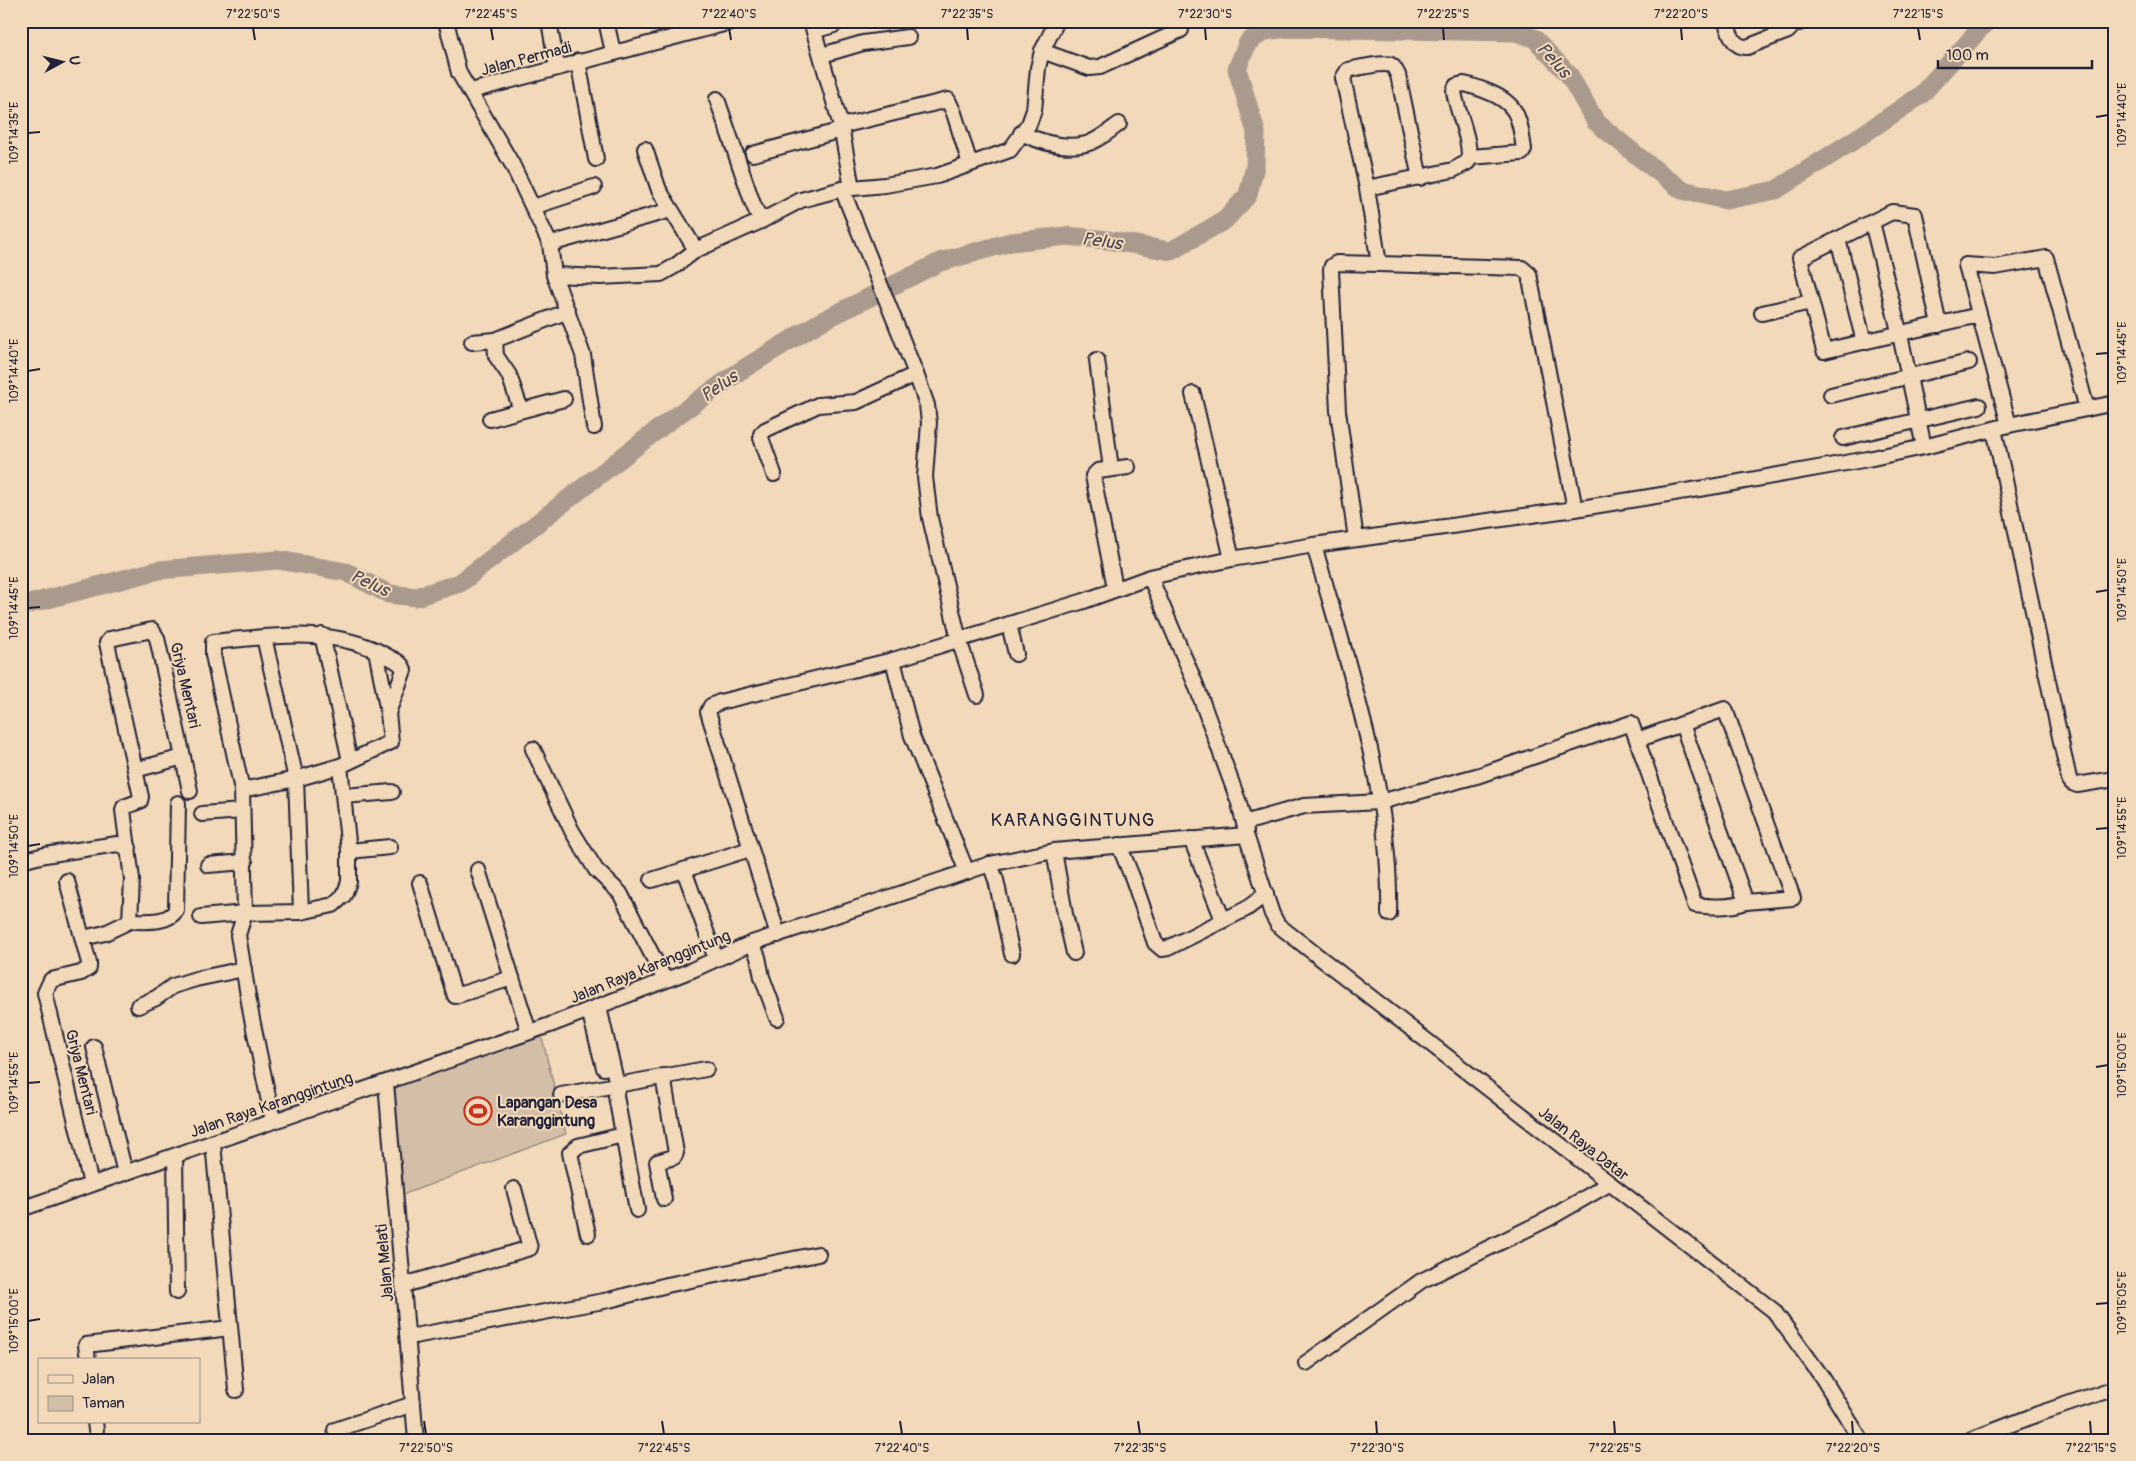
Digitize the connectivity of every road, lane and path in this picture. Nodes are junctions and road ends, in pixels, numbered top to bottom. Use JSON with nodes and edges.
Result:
{"nodes":[{"id":1,"x":446,"y":21,"type":"edge"},
{"id":2,"x":549,"y":21,"type":"edge"},
{"id":3,"x":606,"y":21,"type":"edge"},
{"id":4,"x":735,"y":21,"type":"edge"},
{"id":5,"x":1725,"y":21,"type":"edge"},
{"id":6,"x":1804,"y":21,"type":"edge"},
{"id":7,"x":1058,"y":22,"type":"edge"},
{"id":8,"x":1788,"y":24,"type":"edge"},
{"id":9,"x":834,"y":25,"type":"dead end"},
{"id":10,"x":813,"y":26,"type":"edge"},
{"id":11,"x":687,"y":27,"type":"edge"},
{"id":12,"x":1181,"y":30,"type":"dead end"},
{"id":13,"x":908,"y":37,"type":"dead end"},
{"id":14,"x":1042,"y":51,"type":"junction"},
{"id":15,"x":613,"y":52,"type":"junction"},
{"id":16,"x":822,"y":55,"type":"junction"},
{"id":17,"x":578,"y":61,"type":"junction"},
{"id":18,"x":557,"y":68,"type":"junction"},
{"id":19,"x":471,"y":91,"type":"junction"},
{"id":20,"x":717,"y":99,"type":"dead end"},
{"id":21,"x":1119,"y":124,"type":"dead end"},
{"id":22,"x":841,"y":128,"type":"junction"},
{"id":23,"x":1021,"y":133,"type":"junction"},
{"id":24,"x":645,"y":149,"type":"dead end"},
{"id":25,"x":753,"y":154,"type":"dead end"},
{"id":26,"x":1470,"y":157,"type":"junction"},
{"id":27,"x":596,"y":159,"type":"dead end"},
{"id":28,"x":970,"y":164,"type":"junction"},
{"id":29,"x":1420,"y":178,"type":"junction"},
{"id":30,"x":594,"y":187,"type":"dead end"},
{"id":31,"x":1368,"y":188,"type":"junction"},
{"id":32,"x":847,"y":189,"type":"junction"},
{"id":33,"x":533,"y":207,"type":"junction"},
{"id":34,"x":671,"y":210,"type":"junction"},
{"id":35,"x":757,"y":211,"type":"junction"},
{"id":36,"x":1872,"y":222,"type":"junction"},
{"id":37,"x":1838,"y":239,"type":"junction"},
{"id":38,"x":550,"y":244,"type":"junction"},
{"id":39,"x":693,"y":246,"type":"junction"},
{"id":40,"x":1380,"y":264,"type":"junction"},
{"id":41,"x":554,"y":275,"type":"junction"},
{"id":42,"x":1811,"y":302,"type":"junction"},
{"id":43,"x":568,"y":311,"type":"junction"},
{"id":44,"x":1762,"y":313,"type":"dead end"},
{"id":45,"x":1979,"y":315,"type":"junction"},
{"id":46,"x":1939,"y":325,"type":"junction"},
{"id":47,"x":1900,"y":335,"type":"junction"},
{"id":48,"x":496,"y":340,"type":"junction"},
{"id":49,"x":472,"y":342,"type":"dead end"},
{"id":50,"x":1864,"y":342,"type":"junction"},
{"id":51,"x":1097,"y":360,"type":"dead end"},
{"id":52,"x":1968,"y":362,"type":"dead end"},
{"id":53,"x":916,"y":374,"type":"junction"},
{"id":54,"x":1909,"y":376,"type":"junction"},
{"id":55,"x":1193,"y":394,"type":"dead end"},
{"id":56,"x":1831,"y":395,"type":"dead end"},
{"id":57,"x":564,"y":399,"type":"dead end"},
{"id":58,"x":2115,"y":403,"type":"edge"},
{"id":59,"x":1979,"y":406,"type":"dead end"},
{"id":60,"x":2087,"y":409,"type":"junction"},
{"id":61,"x":521,"y":410,"type":"junction"},
{"id":62,"x":490,"y":419,"type":"dead end"},
{"id":63,"x":1918,"y":420,"type":"junction"},
{"id":64,"x":2009,"y":425,"type":"junction"},
{"id":65,"x":594,"y":427,"type":"dead end"},
{"id":66,"x":1994,"y":430,"type":"junction"},
{"id":67,"x":1843,"y":438,"type":"dead end"},
{"id":68,"x":1924,"y":447,"type":"junction"},
{"id":69,"x":1128,"y":467,"type":"dead end"},
{"id":70,"x":1111,"y":469,"type":"junction"},
{"id":71,"x":774,"y":474,"type":"dead end"},
{"id":72,"x":1575,"y":509,"type":"junction"},
{"id":73,"x":1356,"y":539,"type":"junction"},
{"id":74,"x":1314,"y":545,"type":"junction"},
{"id":75,"x":1232,"y":559,"type":"junction"},
{"id":76,"x":1150,"y":577,"type":"junction"},
{"id":77,"x":1115,"y":588,"type":"junction"},
{"id":78,"x":1009,"y":624,"type":"junction"},
{"id":79,"x":322,"y":635,"type":"junction"},
{"id":80,"x":264,"y":637,"type":"junction"},
{"id":81,"x":959,"y":640,"type":"junction"},
{"id":82,"x":376,"y":650,"type":"junction"},
{"id":83,"x":1016,"y":654,"type":"dead end"},
{"id":84,"x":893,"y":660,"type":"junction"},
{"id":85,"x":977,"y":695,"type":"dead end"},
{"id":86,"x":388,"y":713,"type":"junction"},
{"id":87,"x":1682,"y":724,"type":"junction"},
{"id":88,"x":1636,"y":740,"type":"junction"},
{"id":89,"x":533,"y":749,"type":"dead end"},
{"id":90,"x":183,"y":757,"type":"junction"},
{"id":91,"x":345,"y":764,"type":"junction"},
{"id":92,"x":135,"y":770,"type":"junction"},
{"id":93,"x":296,"y":779,"type":"junction"},
{"id":94,"x":2115,"y":779,"type":"edge"},
{"id":95,"x":242,"y":790,"type":"junction"},
{"id":96,"x":190,"y":791,"type":"dead end"},
{"id":97,"x":392,"y":792,"type":"dead end"},
{"id":98,"x":344,"y":796,"type":"junction"},
{"id":99,"x":1380,"y":802,"type":"junction"},
{"id":100,"x":178,"y":803,"type":"dead end"},
{"id":101,"x":242,"y":811,"type":"junction"},
{"id":102,"x":202,"y":814,"type":"dead end"},
{"id":103,"x":1245,"y":829,"type":"junction"},
{"id":104,"x":1191,"y":839,"type":"junction"},
{"id":105,"x":1119,"y":845,"type":"junction"},
{"id":106,"x":390,"y":847,"type":"dead end"},
{"id":107,"x":129,"y":848,"type":"junction"},
{"id":108,"x":750,"y":848,"type":"junction"},
{"id":109,"x":349,"y":851,"type":"junction"},
{"id":110,"x":1054,"y":852,"type":"junction"},
{"id":111,"x":21,"y":861,"type":"edge"},
{"id":112,"x":244,"y":862,"type":"junction"},
{"id":113,"x":990,"y":864,"type":"junction"},
{"id":114,"x":208,"y":866,"type":"dead end"},
{"id":115,"x":478,"y":870,"type":"dead end"},
{"id":116,"x":684,"y":870,"type":"junction"},
{"id":117,"x":967,"y":872,"type":"junction"},
{"id":118,"x":652,"y":880,"type":"dead end"},
{"id":119,"x":67,"y":881,"type":"dead end"},
{"id":120,"x":420,"y":883,"type":"dead end"},
{"id":121,"x":1266,"y":894,"type":"junction"},
{"id":122,"x":1746,"y":902,"type":"junction"},
{"id":123,"x":301,"y":912,"type":"junction"},
{"id":124,"x":245,"y":913,"type":"junction"},
{"id":125,"x":1389,"y":914,"type":"dead end"},
{"id":126,"x":201,"y":917,"type":"dead end"},
{"id":127,"x":1223,"y":920,"type":"junction"},
{"id":128,"x":130,"y":921,"type":"junction"},
{"id":129,"x":778,"y":935,"type":"junction"},
{"id":130,"x":83,"y":938,"type":"junction"},
{"id":131,"x":752,"y":942,"type":"junction"},
{"id":132,"x":1074,"y":953,"type":"dead end"},
{"id":133,"x":1012,"y":954,"type":"dead end"},
{"id":134,"x":716,"y":959,"type":"junction"},
{"id":135,"x":244,"y":969,"type":"junction"},
{"id":136,"x":512,"y":978,"type":"junction"},
{"id":137,"x":665,"y":980,"type":"junction"},
{"id":138,"x":138,"y":1006,"type":"dead end"},
{"id":139,"x":594,"y":1009,"type":"junction"},
{"id":140,"x":776,"y":1018,"type":"dead end"},
{"id":141,"x":530,"y":1032,"type":"junction"},
{"id":142,"x":94,"y":1047,"type":"dead end"},
{"id":143,"x":706,"y":1069,"type":"dead end"},
{"id":144,"x":663,"y":1076,"type":"junction"},
{"id":145,"x":386,"y":1083,"type":"junction"},
{"id":146,"x":614,"y":1089,"type":"junction"},
{"id":147,"x":561,"y":1095,"type":"dead end"},
{"id":148,"x":273,"y":1121,"type":"junction"},
{"id":149,"x":623,"y":1135,"type":"junction"},
{"id":150,"x":213,"y":1143,"type":"junction"},
{"id":151,"x":175,"y":1156,"type":"junction"},
{"id":152,"x":125,"y":1174,"type":"junction"},
{"id":153,"x":91,"y":1184,"type":"junction"},
{"id":154,"x":1609,"y":1184,"type":"junction"},
{"id":155,"x":514,"y":1189,"type":"dead end"},
{"id":156,"x":664,"y":1199,"type":"dead end"},
{"id":157,"x":22,"y":1204,"type":"edge"},
{"id":158,"x":637,"y":1210,"type":"dead end"},
{"id":159,"x":588,"y":1234,"type":"dead end"},
{"id":160,"x":818,"y":1254,"type":"dead end"},
{"id":161,"x":404,"y":1285,"type":"junction"},
{"id":162,"x":177,"y":1292,"type":"dead end"},
{"id":163,"x":230,"y":1328,"type":"junction"},
{"id":164,"x":409,"y":1337,"type":"junction"},
{"id":165,"x":88,"y":1358,"type":"edge"},
{"id":166,"x":1306,"y":1363,"type":"dead end"},
{"id":167,"x":2115,"y":1388,"type":"edge"},
{"id":168,"x":236,"y":1390,"type":"dead end"},
{"id":169,"x":413,"y":1404,"type":"junction"},
{"id":170,"x":335,"y":1430,"type":"dead end"},
{"id":171,"x":1986,"y":1437,"type":"edge"},
{"id":172,"x":416,"y":1440,"type":"edge"},
{"id":173,"x":1861,"y":1440,"type":"edge"},
{"id":174,"x":1970,"y":1440,"type":"edge"}],
"edges":[{"from":1,"to":19,"type":"street"},
{"from":2,"to":18,"type":"street"},
{"from":3,"to":15,"type":"street"},
{"from":4,"to":11,"type":"street","name":"Jalan Permadi"},
{"from":5,"to":8,"type":"street"},
{"from":6,"to":8,"type":"street"},
{"from":7,"to":14,"type":"street"},
{"from":9,"to":10,"type":"street"},
{"from":10,"to":16,"type":"street"},
{"from":11,"to":15,"type":"street","name":"Jalan Permadi"},
{"from":12,"to":14,"type":"street"},
{"from":13,"to":16,"type":"street"},
{"from":14,"to":23,"type":"street"},
{"from":15,"to":17,"type":"street","name":"Jalan Permadi"},
{"from":16,"to":22,"type":"street"},
{"from":17,"to":18,"type":"street","name":"Jalan Permadi"},
{"from":17,"to":27,"type":"street"},
{"from":18,"to":19,"type":"street","name":"Jalan Permadi"},
{"from":19,"to":33,"type":"street"},
{"from":20,"to":35,"type":"street"},
{"from":21,"to":23,"type":"street"},
{"from":22,"to":25,"type":"street"},
{"from":22,"to":28,"type":"street"},
{"from":22,"to":32,"type":"street"},
{"from":23,"to":28,"type":"street"},
{"from":24,"to":34,"type":"street"},
{"from":26,"to":26,"type":"street"},
{"from":26,"to":29,"type":"street"},
{"from":28,"to":32,"type":"street"},
{"from":29,"to":31,"type":"street"},
{"from":29,"to":31,"type":"street"},
{"from":30,"to":33,"type":"street"},
{"from":31,"to":40,"type":"street"},
{"from":32,"to":35,"type":"street"},
{"from":32,"to":53,"type":"street"},
{"from":33,"to":38,"type":"street"},
{"from":34,"to":38,"type":"street"},
{"from":34,"to":39,"type":"street"},
{"from":35,"to":39,"type":"street"},
{"from":36,"to":37,"type":"street"},
{"from":36,"to":46,"type":"street"},
{"from":36,"to":47,"type":"street"},
{"from":37,"to":42,"type":"street"},
{"from":37,"to":50,"type":"street"},
{"from":38,"to":41,"type":"street"},
{"from":39,"to":41,"type":"street"},
{"from":40,"to":72,"type":"street"},
{"from":40,"to":73,"type":"street"},
{"from":41,"to":43,"type":"street"},
{"from":42,"to":44,"type":"street"},
{"from":42,"to":50,"type":"street"},
{"from":43,"to":48,"type":"street"},
{"from":43,"to":65,"type":"street"},
{"from":45,"to":46,"type":"street"},
{"from":45,"to":60,"type":"street"},
{"from":45,"to":64,"type":"street"},
{"from":46,"to":47,"type":"street"},
{"from":47,"to":50,"type":"street"},
{"from":47,"to":54,"type":"street"},
{"from":48,"to":49,"type":"street"},
{"from":48,"to":61,"type":"street"},
{"from":51,"to":70,"type":"street"},
{"from":52,"to":54,"type":"street"},
{"from":53,"to":71,"type":"street"},
{"from":53,"to":81,"type":"street"},
{"from":54,"to":56,"type":"street"},
{"from":54,"to":63,"type":"street"},
{"from":55,"to":75,"type":"street"},
{"from":57,"to":61,"type":"street"},
{"from":58,"to":60,"type":"street"},
{"from":59,"to":63,"type":"street"},
{"from":60,"to":64,"type":"street"},
{"from":61,"to":62,"type":"street"},
{"from":63,"to":67,"type":"street"},
{"from":63,"to":68,"type":"street"},
{"from":64,"to":66,"type":"street"},
{"from":66,"to":68,"type":"street"},
{"from":66,"to":94,"type":"street"},
{"from":68,"to":72,"type":"street"},
{"from":69,"to":70,"type":"street"},
{"from":70,"to":77,"type":"street"},
{"from":72,"to":73,"type":"street"},
{"from":73,"to":74,"type":"street"},
{"from":74,"to":75,"type":"street"},
{"from":74,"to":99,"type":"street"},
{"from":75,"to":76,"type":"street"},
{"from":76,"to":77,"type":"street"},
{"from":76,"to":103,"type":"street"},
{"from":77,"to":78,"type":"street"},
{"from":78,"to":81,"type":"street"},
{"from":78,"to":83,"type":"street"},
{"from":79,"to":80,"type":"street"},
{"from":79,"to":82,"type":"street"},
{"from":79,"to":91,"type":"street"},
{"from":80,"to":93,"type":"street"},
{"from":80,"to":95,"type":"street"},
{"from":81,"to":84,"type":"street"},
{"from":81,"to":85,"type":"street"},
{"from":82,"to":86,"type":"street"},
{"from":82,"to":86,"type":"street"},
{"from":84,"to":108,"type":"street"},
{"from":84,"to":117,"type":"street"},
{"from":86,"to":91,"type":"street"},
{"from":87,"to":88,"type":"street"},
{"from":87,"to":122,"type":"street"},
{"from":87,"to":122,"type":"street"},
{"from":88,"to":99,"type":"street","name":"Jalan Raya Karanggintung"},
{"from":88,"to":122,"type":"street"},
{"from":89,"to":137,"type":"street"},
{"from":90,"to":92,"type":"street"},
{"from":90,"to":92,"type":"street","name":"Griya Mentari"},
{"from":90,"to":96,"type":"street"},
{"from":91,"to":93,"type":"street"},
{"from":91,"to":98,"type":"street"},
{"from":92,"to":107,"type":"street","name":"Griya Mentari"},
{"from":93,"to":95,"type":"street"},
{"from":93,"to":123,"type":"street"},
{"from":95,"to":101,"type":"street"},
{"from":97,"to":98,"type":"street"},
{"from":98,"to":109,"type":"street"},
{"from":99,"to":103,"type":"street","name":"Jalan Raya Karanggintung"},
{"from":99,"to":125,"type":"street"},
{"from":100,"to":128,"type":"street"},
{"from":101,"to":102,"type":"street"},
{"from":101,"to":112,"type":"street"},
{"from":103,"to":104,"type":"street","name":"Jalan Raya Karanggintung"},
{"from":103,"to":121,"type":"street"},
{"from":104,"to":105,"type":"street","name":"Jalan Raya Karanggintung"},
{"from":104,"to":127,"type":"street"},
{"from":105,"to":110,"type":"street","name":"Jalan Raya Karanggintung"},
{"from":105,"to":127,"type":"street"},
{"from":106,"to":109,"type":"street"},
{"from":107,"to":111,"type":"street"},
{"from":107,"to":128,"type":"street","name":"Griya Mentari"},
{"from":108,"to":116,"type":"street"},
{"from":108,"to":129,"type":"street"},
{"from":109,"to":123,"type":"street"},
{"from":110,"to":113,"type":"street","name":"Jalan Raya Karanggintung"},
{"from":110,"to":132,"type":"street"},
{"from":112,"to":114,"type":"street"},
{"from":112,"to":124,"type":"street"},
{"from":113,"to":117,"type":"street","name":"Jalan Raya Karanggintung"},
{"from":113,"to":133,"type":"street"},
{"from":115,"to":136,"type":"street"},
{"from":116,"to":118,"type":"street"},
{"from":116,"to":134,"type":"street"},
{"from":117,"to":129,"type":"street","name":"Jalan Raya Karanggintung"},
{"from":119,"to":130,"type":"street","name":"Griya Mentari"},
{"from":120,"to":136,"type":"street"},
{"from":121,"to":127,"type":"street"},
{"from":121,"to":154,"type":"street","name":"Jalan Raya Datar"},
{"from":123,"to":124,"type":"street"},
{"from":124,"to":126,"type":"street"},
{"from":124,"to":135,"type":"street"},
{"from":128,"to":130,"type":"street"},
{"from":129,"to":131,"type":"street","name":"Jalan Raya Karanggintung"},
{"from":130,"to":153,"type":"street","name":"Griya Mentari"},
{"from":131,"to":134,"type":"street","name":"Jalan Raya Karanggintung"},
{"from":131,"to":140,"type":"street"},
{"from":134,"to":137,"type":"street","name":"Jalan Raya Karanggintung"},
{"from":135,"to":138,"type":"street"},
{"from":135,"to":148,"type":"street"},
{"from":136,"to":141,"type":"street"},
{"from":137,"to":139,"type":"street","name":"Jalan Raya Karanggintung"},
{"from":139,"to":141,"type":"street","name":"Jalan Raya Karanggintung"},
{"from":139,"to":146,"type":"street"},
{"from":141,"to":145,"type":"street","name":"Jalan Raya Karanggintung"},
{"from":142,"to":152,"type":"street"},
{"from":143,"to":144,"type":"street"},
{"from":144,"to":146,"type":"street"},
{"from":144,"to":156,"type":"street"},
{"from":145,"to":148,"type":"street","name":"Jalan Raya Karanggintung"},
{"from":145,"to":161,"type":"street","name":"Jalan Melati"},
{"from":146,"to":147,"type":"street"},
{"from":146,"to":149,"type":"street"},
{"from":148,"to":150,"type":"street","name":"Jalan Raya Karanggintung"},
{"from":149,"to":158,"type":"street"},
{"from":149,"to":159,"type":"street"},
{"from":150,"to":151,"type":"street","name":"Jalan Raya Karanggintung"},
{"from":150,"to":163,"type":"street"},
{"from":151,"to":152,"type":"street","name":"Jalan Raya Karanggintung"},
{"from":151,"to":162,"type":"street"},
{"from":152,"to":153,"type":"street","name":"Jalan Raya Karanggintung"},
{"from":153,"to":157,"type":"street","name":"Jalan Raya Karanggintung"},
{"from":154,"to":166,"type":"street"},
{"from":154,"to":173,"type":"street","name":"Jalan Raya Datar"},
{"from":155,"to":161,"type":"street"},
{"from":160,"to":164,"type":"street"},
{"from":161,"to":164,"type":"street","name":"Jalan Melati"},
{"from":163,"to":165,"type":"street"},
{"from":163,"to":168,"type":"street"},
{"from":164,"to":169,"type":"street","name":"Jalan Melati"},
{"from":167,"to":171,"type":"street"},
{"from":169,"to":170,"type":"street"},
{"from":169,"to":172,"type":"street","name":"Jalan Melati"},
{"from":171,"to":174,"type":"street"}]}
